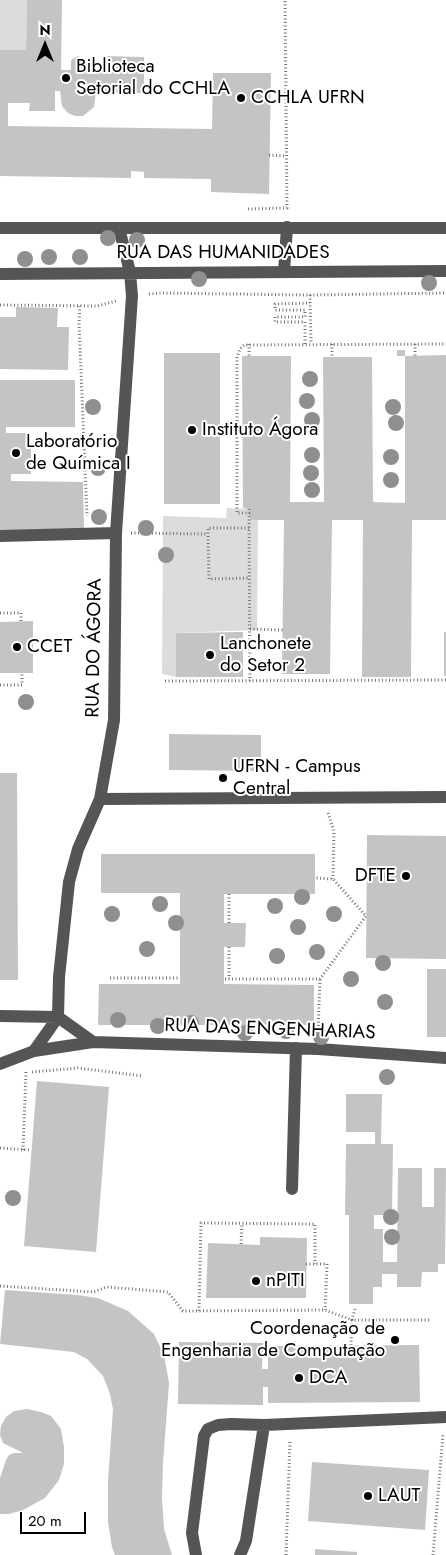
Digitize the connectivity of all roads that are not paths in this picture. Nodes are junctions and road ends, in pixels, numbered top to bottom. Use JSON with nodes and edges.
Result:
{"nodes":[{"id":1,"x":287,"y":227,"type":"junction"},
{"id":2,"x":0,"y":228,"type":"edge"},
{"id":3,"x":119,"y":228,"type":"junction"},
{"id":4,"x":446,"y":228,"type":"edge"},
{"id":5,"x":446,"y":271,"type":"edge"},
{"id":6,"x":130,"y":272,"type":"junction"},
{"id":7,"x":284,"y":272,"type":"junction"},
{"id":8,"x":0,"y":274,"type":"edge"},
{"id":9,"x":116,"y":533,"type":"junction"},
{"id":10,"x":0,"y":536,"type":"edge"},
{"id":11,"x":446,"y":797,"type":"edge"},
{"id":12,"x":100,"y":798,"type":"junction"},
{"id":13,"x":0,"y":1016,"type":"edge"},
{"id":14,"x":58,"y":1017,"type":"junction"},
{"id":15,"x":93,"y":1042,"type":"junction"},
{"id":16,"x":296,"y":1048,"type":"junction"},
{"id":17,"x":34,"y":1051,"type":"junction"},
{"id":18,"x":446,"y":1058,"type":"edge"},
{"id":19,"x":3,"y":1060,"type":"edge"},
{"id":20,"x":292,"y":1189,"type":"dead end"},
{"id":21,"x":441,"y":1417,"type":"edge"},
{"id":22,"x":264,"y":1425,"type":"junction"},
{"id":23,"x":196,"y":1555,"type":"edge"},
{"id":24,"x":240,"y":1555,"type":"edge"}],
"edges":[{"from":1,"to":3,"type":"lane","name":"RUA DAS HUMANIDADES"},
{"from":1,"to":4,"type":"lane","name":"RUA DAS HUMANIDADES"},
{"from":1,"to":7,"type":"lane"},
{"from":2,"to":3,"type":"lane","name":"RUA DAS HUMANIDADES"},
{"from":3,"to":6,"type":"lane","name":"RUA DO ÁGORA"},
{"from":5,"to":7,"type":"lane","name":"RUA DAS HUMANIDADES"},
{"from":6,"to":7,"type":"lane","name":"RUA DAS HUMANIDADES"},
{"from":6,"to":8,"type":"lane","name":"RUA DAS HUMANIDADES"},
{"from":6,"to":9,"type":"lane","name":"RUA DO ÁGORA"},
{"from":9,"to":10,"type":"lane"},
{"from":9,"to":12,"type":"lane","name":"RUA DO ÁGORA"},
{"from":11,"to":12,"type":"lane"},
{"from":12,"to":14,"type":"lane","name":"RUA DO ÁGORA"},
{"from":13,"to":14,"type":"lane"},
{"from":14,"to":15,"type":"lane"},
{"from":14,"to":17,"type":"lane"},
{"from":15,"to":16,"type":"lane","name":"RUA DAS ENGENHARIAS"},
{"from":15,"to":17,"type":"lane","name":"RUA DAS ENGENHARIAS"},
{"from":16,"to":18,"type":"lane","name":"RUA DAS ENGENHARIAS"},
{"from":16,"to":20,"type":"lane"},
{"from":17,"to":19,"type":"lane","name":"RUA DAS ENGENHARIAS"},
{"from":21,"to":22,"type":"lane"},
{"from":22,"to":23,"type":"lane"},
{"from":22,"to":24,"type":"lane"}]}
